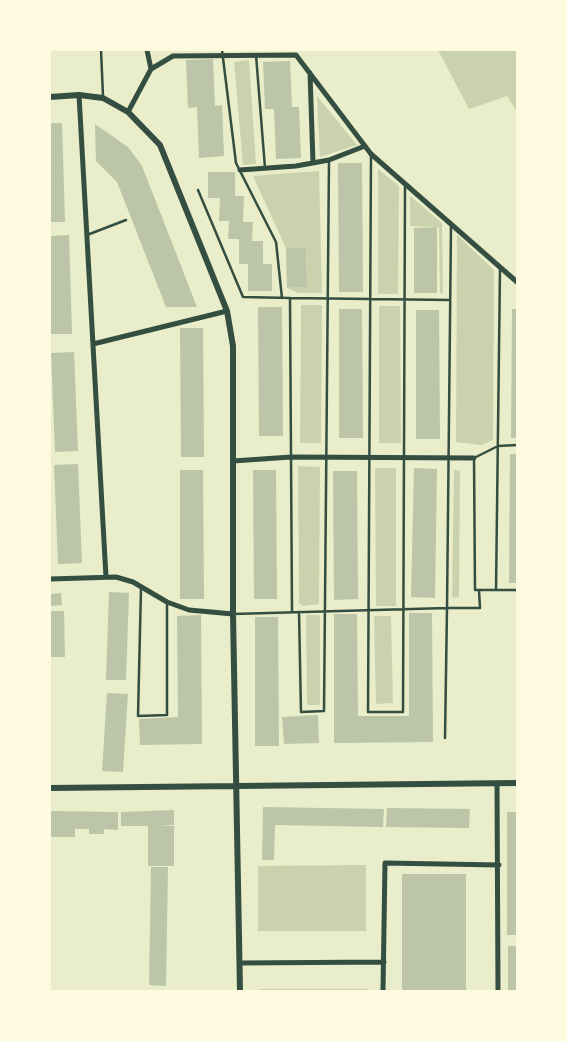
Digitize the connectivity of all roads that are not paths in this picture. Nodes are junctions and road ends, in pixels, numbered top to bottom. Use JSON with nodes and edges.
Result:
{"nodes":[{"id":1,"x":101,"y":50,"type":"edge"},
{"id":2,"x":147,"y":50,"type":"edge"},
{"id":3,"x":222,"y":52,"type":"edge"},
{"id":4,"x":256,"y":54,"type":"junction"},
{"id":5,"x":151,"y":69,"type":"junction"},
{"id":6,"x":310,"y":73,"type":"junction"},
{"id":7,"x":79,"y":95,"type":"junction"},
{"id":8,"x":50,"y":97,"type":"edge"},
{"id":9,"x":103,"y":98,"type":"junction"},
{"id":10,"x":128,"y":112,"type":"junction"},
{"id":11,"x":365,"y":146,"type":"junction"},
{"id":12,"x":371,"y":154,"type":"junction"},
{"id":13,"x":329,"y":160,"type":"junction"},
{"id":14,"x":313,"y":163,"type":"junction"},
{"id":15,"x":265,"y":168,"type":"junction"},
{"id":16,"x":240,"y":170,"type":"junction"},
{"id":17,"x":405,"y":184,"type":"junction"},
{"id":18,"x":198,"y":190,"type":"dead end"},
{"id":19,"x":126,"y":220,"type":"dead end"},
{"id":20,"x":451,"y":224,"type":"junction"},
{"id":21,"x":87,"y":236,"type":"junction"},
{"id":22,"x":500,"y":267,"type":"junction"},
{"id":23,"x":517,"y":282,"type":"edge"},
{"id":24,"x":282,"y":298,"type":"junction"},
{"id":25,"x":290,"y":298,"type":"junction"},
{"id":26,"x":326,"y":299,"type":"junction"},
{"id":27,"x":370,"y":299,"type":"junction"},
{"id":28,"x":404,"y":300,"type":"junction"},
{"id":29,"x":450,"y":300,"type":"junction"},
{"id":30,"x":226,"y":311,"type":"junction"},
{"id":31,"x":93,"y":344,"type":"junction"},
{"id":32,"x":517,"y":445,"type":"edge"},
{"id":33,"x":498,"y":446,"type":"junction"},
{"id":34,"x":291,"y":457,"type":"junction"},
{"id":35,"x":325,"y":457,"type":"junction"},
{"id":36,"x":369,"y":457,"type":"junction"},
{"id":37,"x":404,"y":458,"type":"junction"},
{"id":38,"x":449,"y":458,"type":"junction"},
{"id":39,"x":474,"y":458,"type":"junction"},
{"id":40,"x":233,"y":460,"type":"junction"},
{"id":41,"x":106,"y":577,"type":"junction"},
{"id":42,"x":50,"y":579,"type":"edge"},
{"id":43,"x":141,"y":587,"type":"junction"},
{"id":44,"x":479,"y":590,"type":"junction"},
{"id":45,"x":496,"y":590,"type":"junction"},
{"id":46,"x":517,"y":590,"type":"edge"},
{"id":47,"x":167,"y":602,"type":"junction"},
{"id":48,"x":447,"y":608,"type":"junction"},
{"id":49,"x":403,"y":609,"type":"junction"},
{"id":50,"x":368,"y":610,"type":"junction"},
{"id":51,"x":292,"y":612,"type":"junction"},
{"id":52,"x":299,"y":612,"type":"junction"},
{"id":53,"x":324,"y":612,"type":"junction"},
{"id":54,"x":233,"y":614,"type":"junction"},
{"id":55,"x":445,"y":738,"type":"dead end"},
{"id":56,"x":497,"y":783,"type":"junction"},
{"id":57,"x":517,"y":783,"type":"edge"},
{"id":58,"x":237,"y":786,"type":"junction"},
{"id":59,"x":50,"y":788,"type":"edge"},
{"id":60,"x":499,"y":865,"type":"junction"},
{"id":61,"x":384,"y":962,"type":"junction"},
{"id":62,"x":240,"y":963,"type":"junction"},
{"id":63,"x":240,"y":991,"type":"edge"},
{"id":64,"x":384,"y":991,"type":"edge"},
{"id":65,"x":498,"y":991,"type":"edge"}],
"edges":[{"from":1,"to":9,"type":"lane"},
{"from":2,"to":5,"type":"street"},
{"from":3,"to":4,"type":"street"},
{"from":3,"to":5,"type":"street"},
{"from":3,"to":16,"type":"lane"},
{"from":4,"to":6,"type":"street"},
{"from":4,"to":15,"type":"lane"},
{"from":5,"to":10,"type":"street"},
{"from":6,"to":11,"type":"street"},
{"from":6,"to":14,"type":"street"},
{"from":7,"to":8,"type":"street"},
{"from":7,"to":9,"type":"street"},
{"from":7,"to":21,"type":"street"},
{"from":9,"to":10,"type":"street"},
{"from":10,"to":30,"type":"street"},
{"from":11,"to":12,"type":"street"},
{"from":11,"to":13,"type":"street"},
{"from":12,"to":17,"type":"street"},
{"from":12,"to":27,"type":"lane"},
{"from":13,"to":14,"type":"street"},
{"from":13,"to":26,"type":"lane"},
{"from":14,"to":15,"type":"street"},
{"from":15,"to":16,"type":"street"},
{"from":16,"to":24,"type":"lane"},
{"from":17,"to":20,"type":"street"},
{"from":17,"to":28,"type":"lane"},
{"from":18,"to":24,"type":"lane"},
{"from":19,"to":21,"type":"lane"},
{"from":20,"to":22,"type":"street"},
{"from":20,"to":29,"type":"lane"},
{"from":21,"to":31,"type":"street"},
{"from":22,"to":23,"type":"street"},
{"from":22,"to":33,"type":"lane"},
{"from":24,"to":25,"type":"lane"},
{"from":25,"to":26,"type":"lane"},
{"from":25,"to":34,"type":"lane"},
{"from":26,"to":27,"type":"lane"},
{"from":26,"to":35,"type":"lane"},
{"from":27,"to":28,"type":"lane"},
{"from":27,"to":36,"type":"lane"},
{"from":28,"to":29,"type":"lane"},
{"from":28,"to":37,"type":"lane"},
{"from":29,"to":38,"type":"lane"},
{"from":30,"to":31,"type":"street"},
{"from":30,"to":40,"type":"street"},
{"from":31,"to":41,"type":"street"},
{"from":32,"to":33,"type":"lane"},
{"from":33,"to":39,"type":"lane"},
{"from":33,"to":45,"type":"lane"},
{"from":34,"to":35,"type":"street"},
{"from":34,"to":40,"type":"street"},
{"from":34,"to":51,"type":"lane"},
{"from":35,"to":36,"type":"street"},
{"from":35,"to":53,"type":"lane"},
{"from":36,"to":37,"type":"street"},
{"from":36,"to":50,"type":"lane"},
{"from":37,"to":38,"type":"street"},
{"from":37,"to":49,"type":"lane"},
{"from":38,"to":39,"type":"street"},
{"from":38,"to":48,"type":"lane"},
{"from":39,"to":44,"type":"lane"},
{"from":40,"to":54,"type":"street"},
{"from":41,"to":42,"type":"street"},
{"from":41,"to":43,"type":"street"},
{"from":43,"to":47,"type":"street"},
{"from":43,"to":47,"type":"lane"},
{"from":44,"to":45,"type":"lane"},
{"from":44,"to":48,"type":"lane"},
{"from":45,"to":46,"type":"lane"},
{"from":47,"to":54,"type":"street"},
{"from":48,"to":49,"type":"lane"},
{"from":48,"to":55,"type":"lane"},
{"from":49,"to":50,"type":"lane"},
{"from":49,"to":50,"type":"lane"},
{"from":50,"to":53,"type":"lane"},
{"from":51,"to":52,"type":"lane"},
{"from":51,"to":54,"type":"lane"},
{"from":52,"to":53,"type":"lane"},
{"from":52,"to":53,"type":"lane"},
{"from":54,"to":58,"type":"street"},
{"from":56,"to":57,"type":"street"},
{"from":56,"to":58,"type":"street"},
{"from":56,"to":60,"type":"street"},
{"from":58,"to":59,"type":"street"},
{"from":58,"to":62,"type":"street"},
{"from":60,"to":61,"type":"street"},
{"from":60,"to":65,"type":"street"},
{"from":61,"to":62,"type":"street"},
{"from":61,"to":64,"type":"street"},
{"from":62,"to":63,"type":"street"}]}
